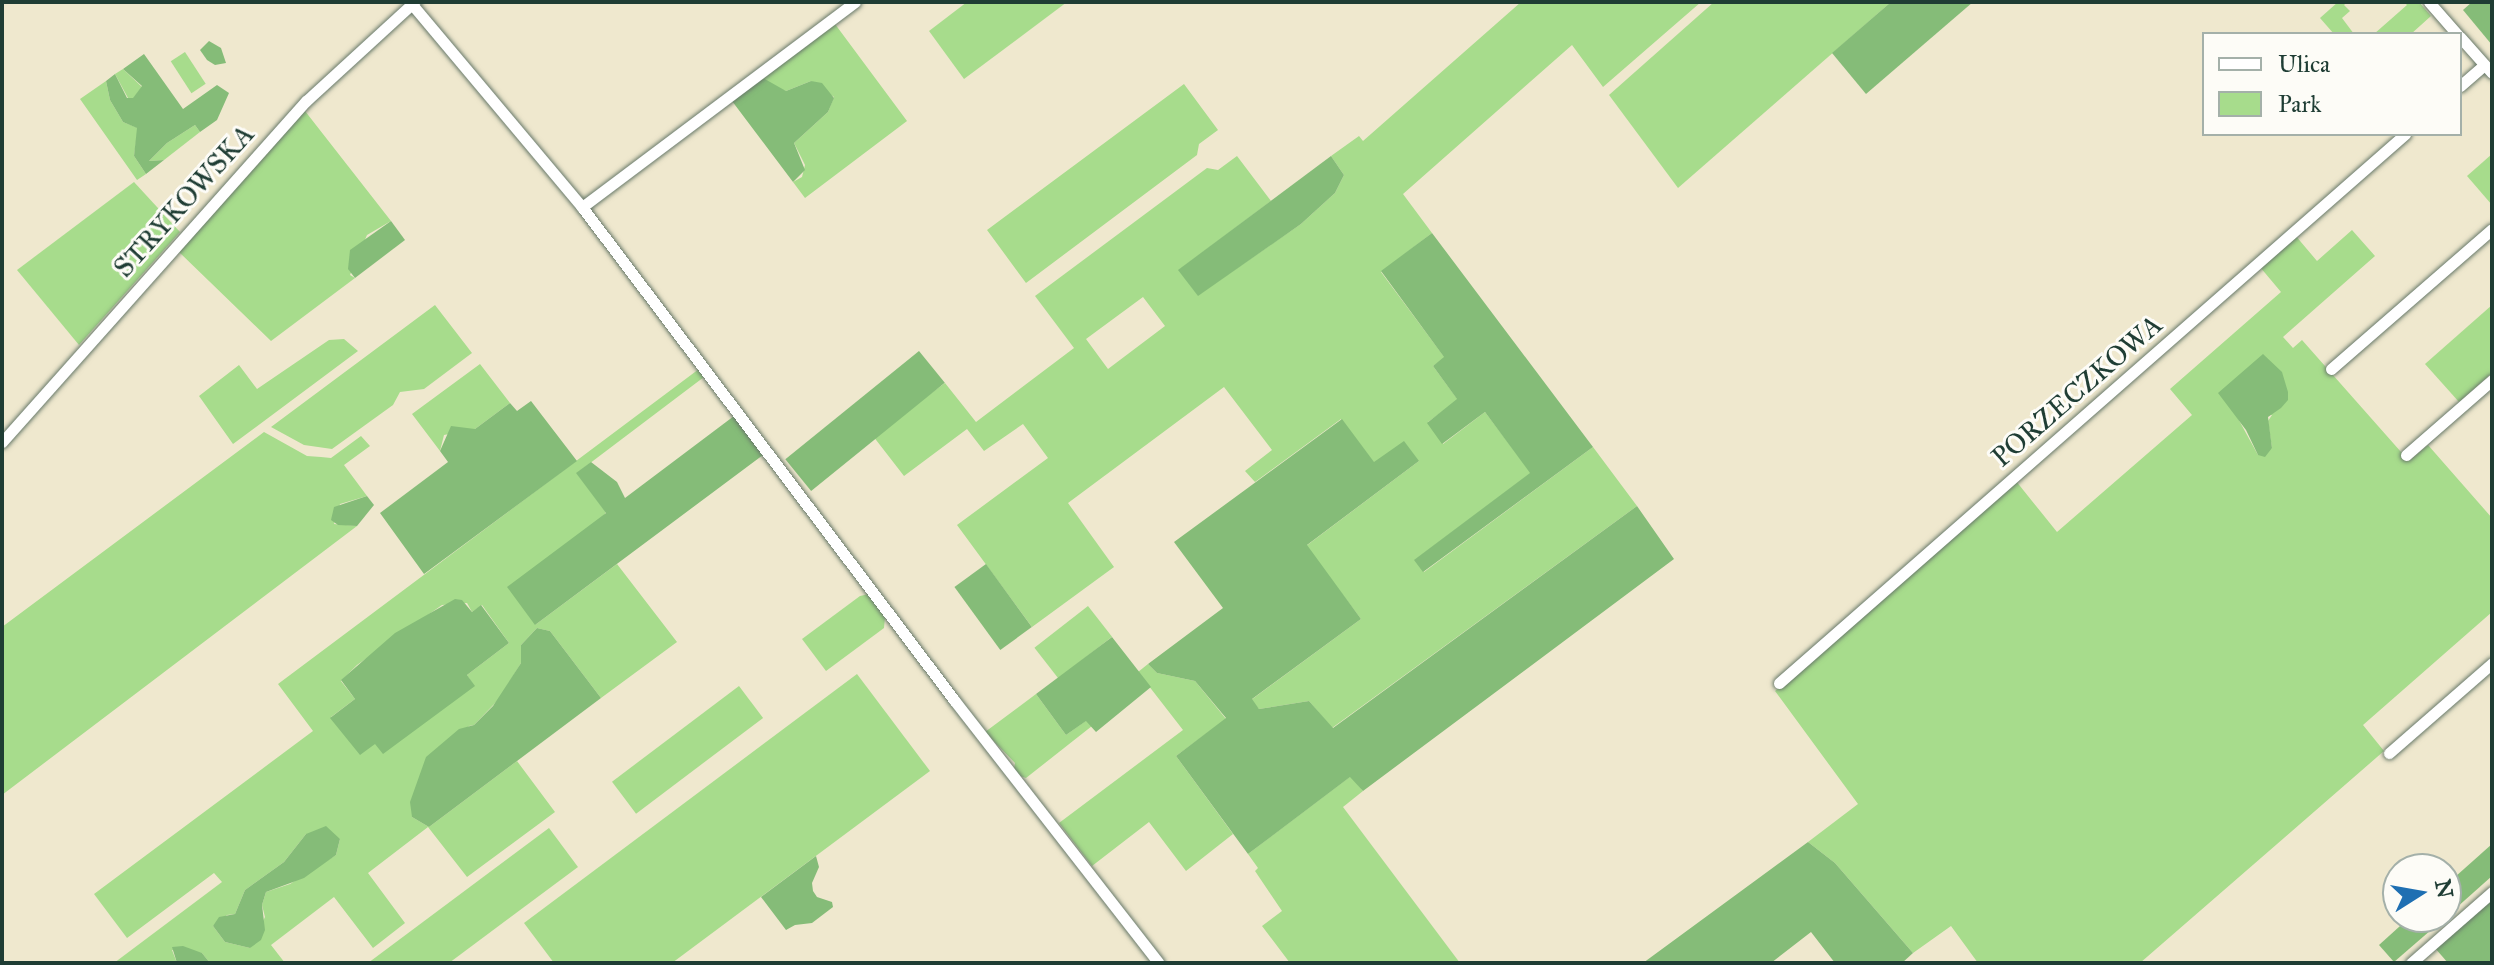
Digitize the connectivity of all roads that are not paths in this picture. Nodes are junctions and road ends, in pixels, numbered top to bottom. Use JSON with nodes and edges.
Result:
{"nodes":[{"id":1,"x":855,"y":2,"type":"edge"},
{"id":2,"x":2429,"y":2,"type":"edge"},
{"id":3,"x":412,"y":3,"type":"edge"},
{"id":4,"x":2455,"y":32,"type":"edge"},
{"id":5,"x":2462,"y":39,"type":"edge"},
{"id":6,"x":2488,"y":69,"type":"edge"},
{"id":7,"x":2462,"y":85,"type":"edge"},
{"id":8,"x":2403,"y":136,"type":"edge"},
{"id":9,"x":582,"y":207,"type":"junction"},
{"id":10,"x":2492,"y":229,"type":"edge"},
{"id":11,"x":2331,"y":369,"type":"dead end"},
{"id":12,"x":2492,"y":380,"type":"edge"},
{"id":13,"x":2,"y":442,"type":"edge"},
{"id":14,"x":2406,"y":455,"type":"dead end"},
{"id":15,"x":2492,"y":663,"type":"edge"},
{"id":16,"x":1779,"y":683,"type":"dead end"},
{"id":17,"x":2389,"y":753,"type":"dead end"},
{"id":18,"x":2492,"y":892,"type":"edge"},
{"id":19,"x":1159,"y":963,"type":"edge"},
{"id":20,"x":2411,"y":963,"type":"edge"}],
"edges":[{"from":1,"to":9,"type":"street"},
{"from":2,"to":4,"type":"street"},
{"from":3,"to":9,"type":"street"},
{"from":3,"to":13,"type":"street","name":"STRYKOWSKA"},
{"from":5,"to":6,"type":"street"},
{"from":6,"to":7,"type":"street"},
{"from":8,"to":16,"type":"street","name":"PORZECZKOWA"},
{"from":9,"to":19,"type":"street"},
{"from":10,"to":11,"type":"street"},
{"from":12,"to":14,"type":"street"},
{"from":15,"to":17,"type":"street"},
{"from":18,"to":20,"type":"street"}]}
